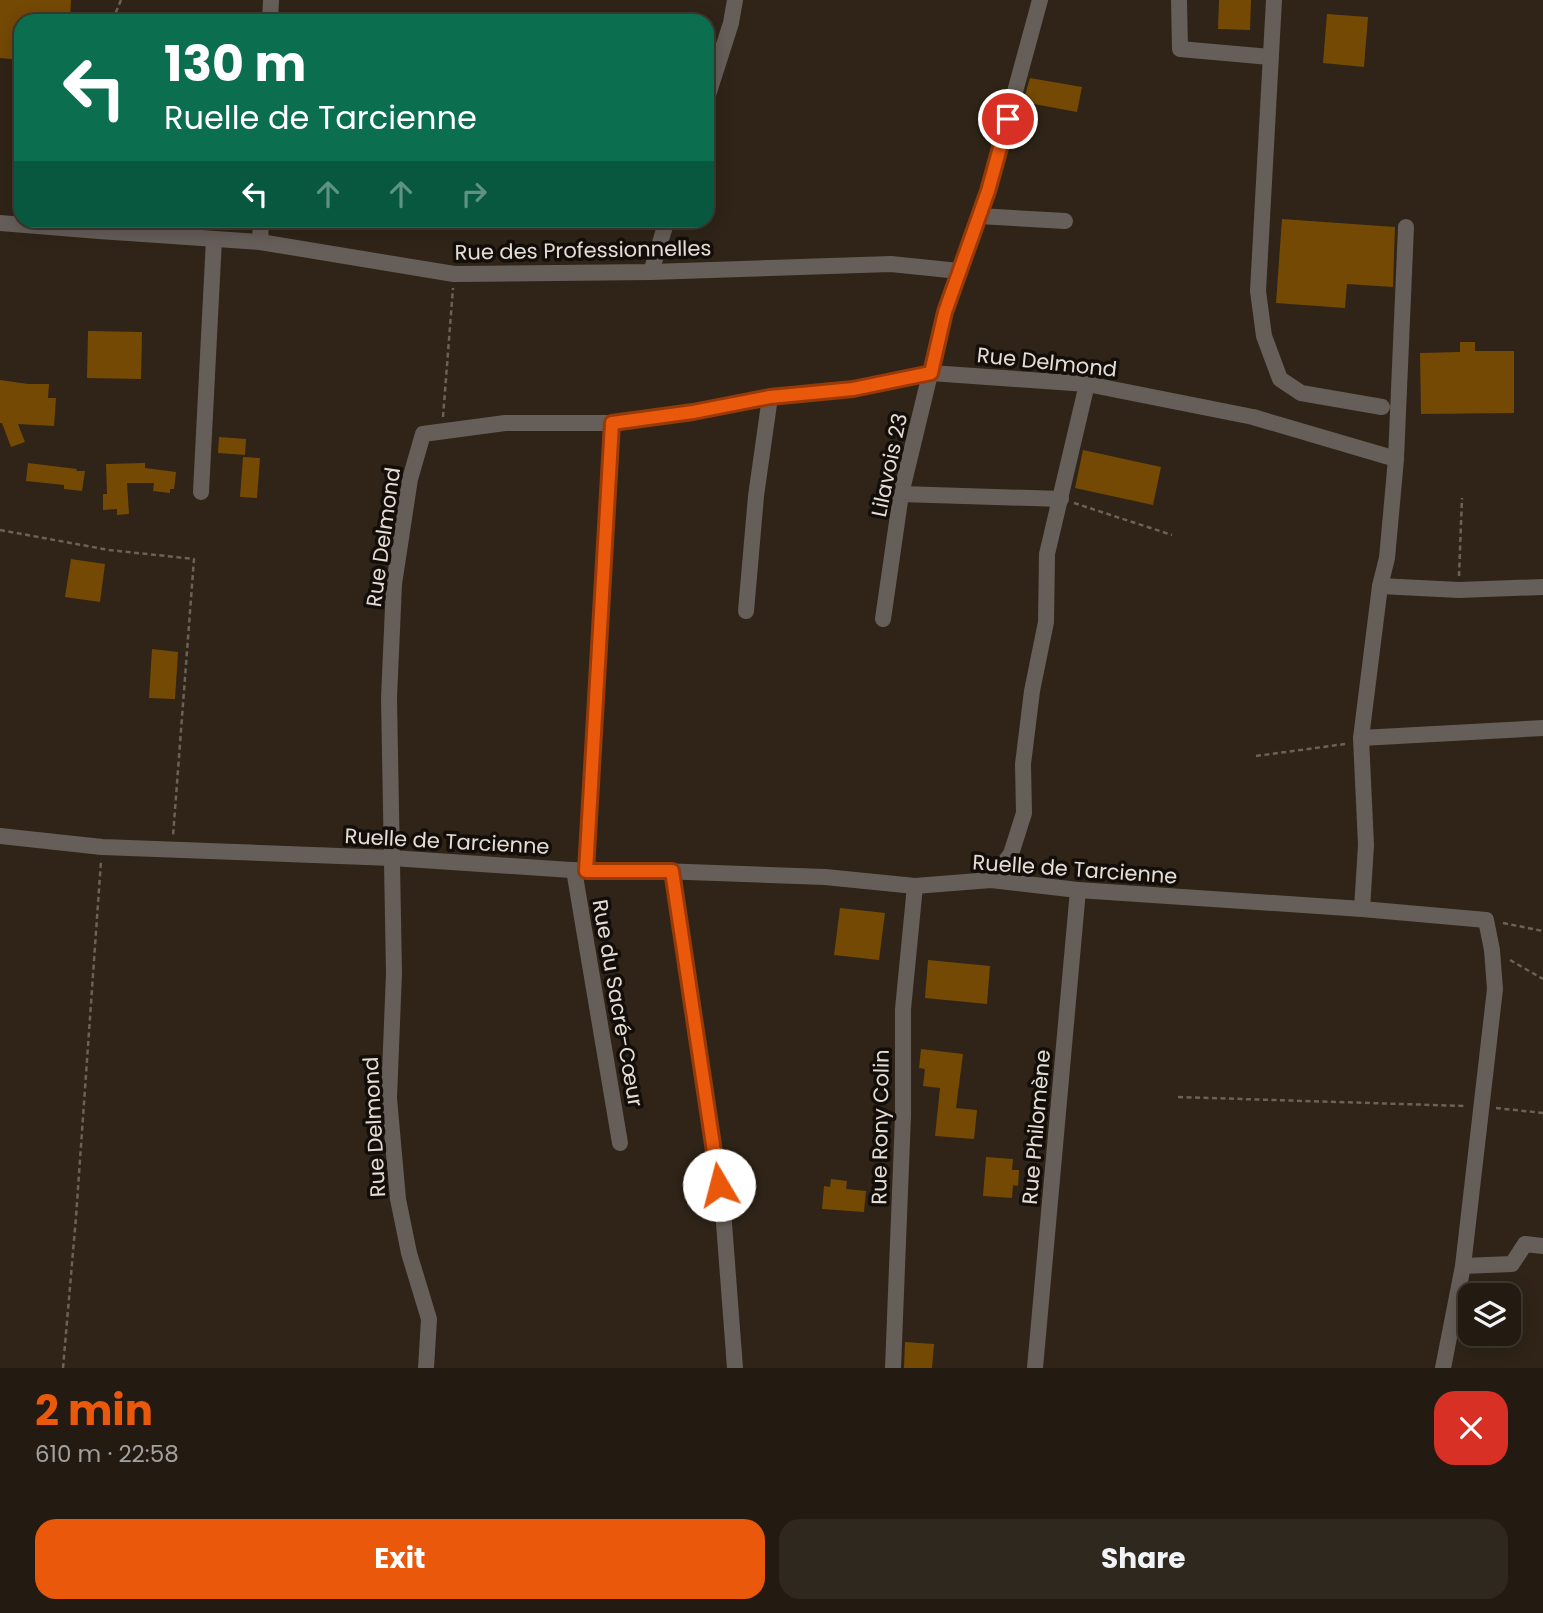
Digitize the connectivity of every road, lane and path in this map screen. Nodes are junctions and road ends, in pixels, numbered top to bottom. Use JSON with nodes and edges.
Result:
{"nodes":[{"id":1,"x":735,"y":0,"type":"edge"},
{"id":2,"x":1040,"y":0,"type":"edge"},
{"id":3,"x":1179,"y":0,"type":"edge"},
{"id":4,"x":1274,"y":0,"type":"edge"},
{"id":5,"x":1270,"y":57,"type":"junction"},
{"id":6,"x":714,"y":77,"type":"edge"},
{"id":7,"x":979,"y":216,"type":"junction"},
{"id":8,"x":1065,"y":221,"type":"dead end"},
{"id":9,"x":1406,"y":227,"type":"dead end"},
{"id":10,"x":67,"y":228,"type":"edge"},
{"id":11,"x":261,"y":228,"type":"edge"},
{"id":12,"x":665,"y":228,"type":"edge"},
{"id":13,"x":214,"y":239,"type":"junction"},
{"id":14,"x":260,"y":242,"type":"junction"},
{"id":15,"x":959,"y":271,"type":"junction"},
{"id":16,"x":651,"y":272,"type":"junction"},
{"id":17,"x":454,"y":274,"type":"junction"},
{"id":18,"x":931,"y":373,"type":"junction"},
{"id":19,"x":1087,"y":383,"type":"junction"},
{"id":20,"x":770,"y":397,"type":"junction"},
{"id":21,"x":1382,"y":407,"type":"dead end"},
{"id":22,"x":612,"y":423,"type":"junction"},
{"id":23,"x":442,"y":431,"type":"junction"},
{"id":24,"x":1396,"y":459,"type":"junction"},
{"id":25,"x":201,"y":492,"type":"dead end"},
{"id":26,"x":901,"y":494,"type":"junction"},
{"id":27,"x":1462,"y":498,"type":"dead end"},
{"id":28,"x":1061,"y":499,"type":"junction"},
{"id":29,"x":0,"y":530,"type":"edge"},
{"id":30,"x":1172,"y":535,"type":"dead end"},
{"id":31,"x":1380,"y":586,"type":"junction"},
{"id":32,"x":1543,"y":587,"type":"edge"},
{"id":33,"x":1459,"y":590,"type":"junction"},
{"id":34,"x":746,"y":611,"type":"dead end"},
{"id":35,"x":883,"y":619,"type":"dead end"},
{"id":36,"x":1543,"y":728,"type":"edge"},
{"id":37,"x":1362,"y":740,"type":"junction"},
{"id":38,"x":1256,"y":756,"type":"dead end"},
{"id":39,"x":0,"y":836,"type":"edge"},
{"id":40,"x":102,"y":847,"type":"junction"},
{"id":41,"x":172,"y":849,"type":"junction"},
{"id":42,"x":392,"y":858,"type":"junction"},
{"id":43,"x":580,"y":871,"type":"junction"},
{"id":44,"x":672,"y":871,"type":"junction"},
{"id":45,"x":991,"y":880,"type":"junction"},
{"id":46,"x":915,"y":887,"type":"junction"},
{"id":47,"x":1078,"y":890,"type":"junction"},
{"id":48,"x":1362,"y":909,"type":"junction"},
{"id":49,"x":1486,"y":919,"type":"junction"},
{"id":50,"x":1543,"y":931,"type":"edge"},
{"id":51,"x":1492,"y":950,"type":"junction"},
{"id":52,"x":1543,"y":979,"type":"edge"},
{"id":53,"x":1178,"y":1097,"type":"dead end"},
{"id":54,"x":1481,"y":1106,"type":"junction"},
{"id":55,"x":1543,"y":1113,"type":"edge"},
{"id":56,"x":620,"y":1143,"type":"dead end"},
{"id":57,"x":1543,"y":1246,"type":"edge"},
{"id":58,"x":1463,"y":1266,"type":"junction"},
{"id":59,"x":63,"y":1368,"type":"edge"},
{"id":60,"x":426,"y":1368,"type":"edge"},
{"id":61,"x":735,"y":1368,"type":"edge"},
{"id":62,"x":893,"y":1368,"type":"edge"},
{"id":63,"x":1035,"y":1368,"type":"edge"},
{"id":64,"x":1443,"y":1368,"type":"edge"}],
"edges":[{"from":1,"to":6,"type":"street"},
{"from":2,"to":7,"type":"street","name":"Lilavois 23"},
{"from":3,"to":5,"type":"street"},
{"from":4,"to":5,"type":"street"},
{"from":5,"to":21,"type":"street"},
{"from":7,"to":8,"type":"street"},
{"from":7,"to":15,"type":"street","name":"Lilavois 23"},
{"from":9,"to":24,"type":"street"},
{"from":10,"to":13,"type":"street","name":"Rue des Professionnelles"},
{"from":11,"to":14,"type":"street"},
{"from":12,"to":16,"type":"street"},
{"from":13,"to":14,"type":"street","name":"Rue des Professionnelles"},
{"from":13,"to":25,"type":"street"},
{"from":14,"to":17,"type":"street","name":"Rue des Professionnelles"},
{"from":15,"to":16,"type":"street","name":"Rue des Professionnelles"},
{"from":15,"to":18,"type":"street","name":"Lilavois 23"},
{"from":16,"to":17,"type":"street","name":"Rue des Professionnelles"},
{"from":17,"to":23,"type":"path"},
{"from":18,"to":19,"type":"street","name":"Rue Delmond"},
{"from":18,"to":20,"type":"street","name":"Rue Delmond"},
{"from":18,"to":26,"type":"street","name":"Lilavois 23"},
{"from":19,"to":24,"type":"street","name":"Rue Delmond"},
{"from":19,"to":28,"type":"street"},
{"from":20,"to":22,"type":"street","name":"Rue Delmond"},
{"from":20,"to":34,"type":"street"},
{"from":22,"to":23,"type":"street","name":"Rue Delmond"},
{"from":22,"to":43,"type":"street","name":"Rue du Sacré-Cœur"},
{"from":23,"to":42,"type":"street","name":"Rue Delmond"},
{"from":24,"to":31,"type":"street"},
{"from":26,"to":28,"type":"street"},
{"from":26,"to":35,"type":"street","name":"Lilavois 23"},
{"from":27,"to":33,"type":"path"},
{"from":28,"to":30,"type":"path"},
{"from":28,"to":45,"type":"street"},
{"from":29,"to":41,"type":"path"},
{"from":31,"to":33,"type":"street"},
{"from":31,"to":37,"type":"street"},
{"from":32,"to":33,"type":"street"},
{"from":36,"to":37,"type":"street"},
{"from":37,"to":38,"type":"path"},
{"from":37,"to":48,"type":"street"},
{"from":39,"to":40,"type":"street","name":"Ruelle de Tarcienne"},
{"from":40,"to":41,"type":"street","name":"Ruelle de Tarcienne"},
{"from":40,"to":59,"type":"path"},
{"from":41,"to":42,"type":"street","name":"Ruelle de Tarcienne"},
{"from":42,"to":43,"type":"street","name":"Ruelle de Tarcienne"},
{"from":42,"to":60,"type":"street","name":"Rue Delmond"},
{"from":43,"to":44,"type":"street","name":"Ruelle de Tarcienne"},
{"from":43,"to":56,"type":"street","name":"Rue du Sacré-Cœur"},
{"from":44,"to":46,"type":"street","name":"Ruelle de Tarcienne"},
{"from":44,"to":61,"type":"street"},
{"from":45,"to":46,"type":"street","name":"Ruelle de Tarcienne"},
{"from":45,"to":47,"type":"street","name":"Ruelle de Tarcienne"},
{"from":46,"to":62,"type":"street","name":"Rue Rony Colin"},
{"from":47,"to":48,"type":"street","name":"Ruelle de Tarcienne"},
{"from":47,"to":63,"type":"street","name":"Rue Philomène"},
{"from":48,"to":49,"type":"street","name":"Ruelle de Tarcienne"},
{"from":49,"to":50,"type":"path"},
{"from":49,"to":51,"type":"street"},
{"from":51,"to":52,"type":"path"},
{"from":51,"to":54,"type":"street"},
{"from":53,"to":54,"type":"path"},
{"from":54,"to":55,"type":"path"},
{"from":54,"to":58,"type":"street"},
{"from":57,"to":58,"type":"street"},
{"from":58,"to":64,"type":"street"}]}
